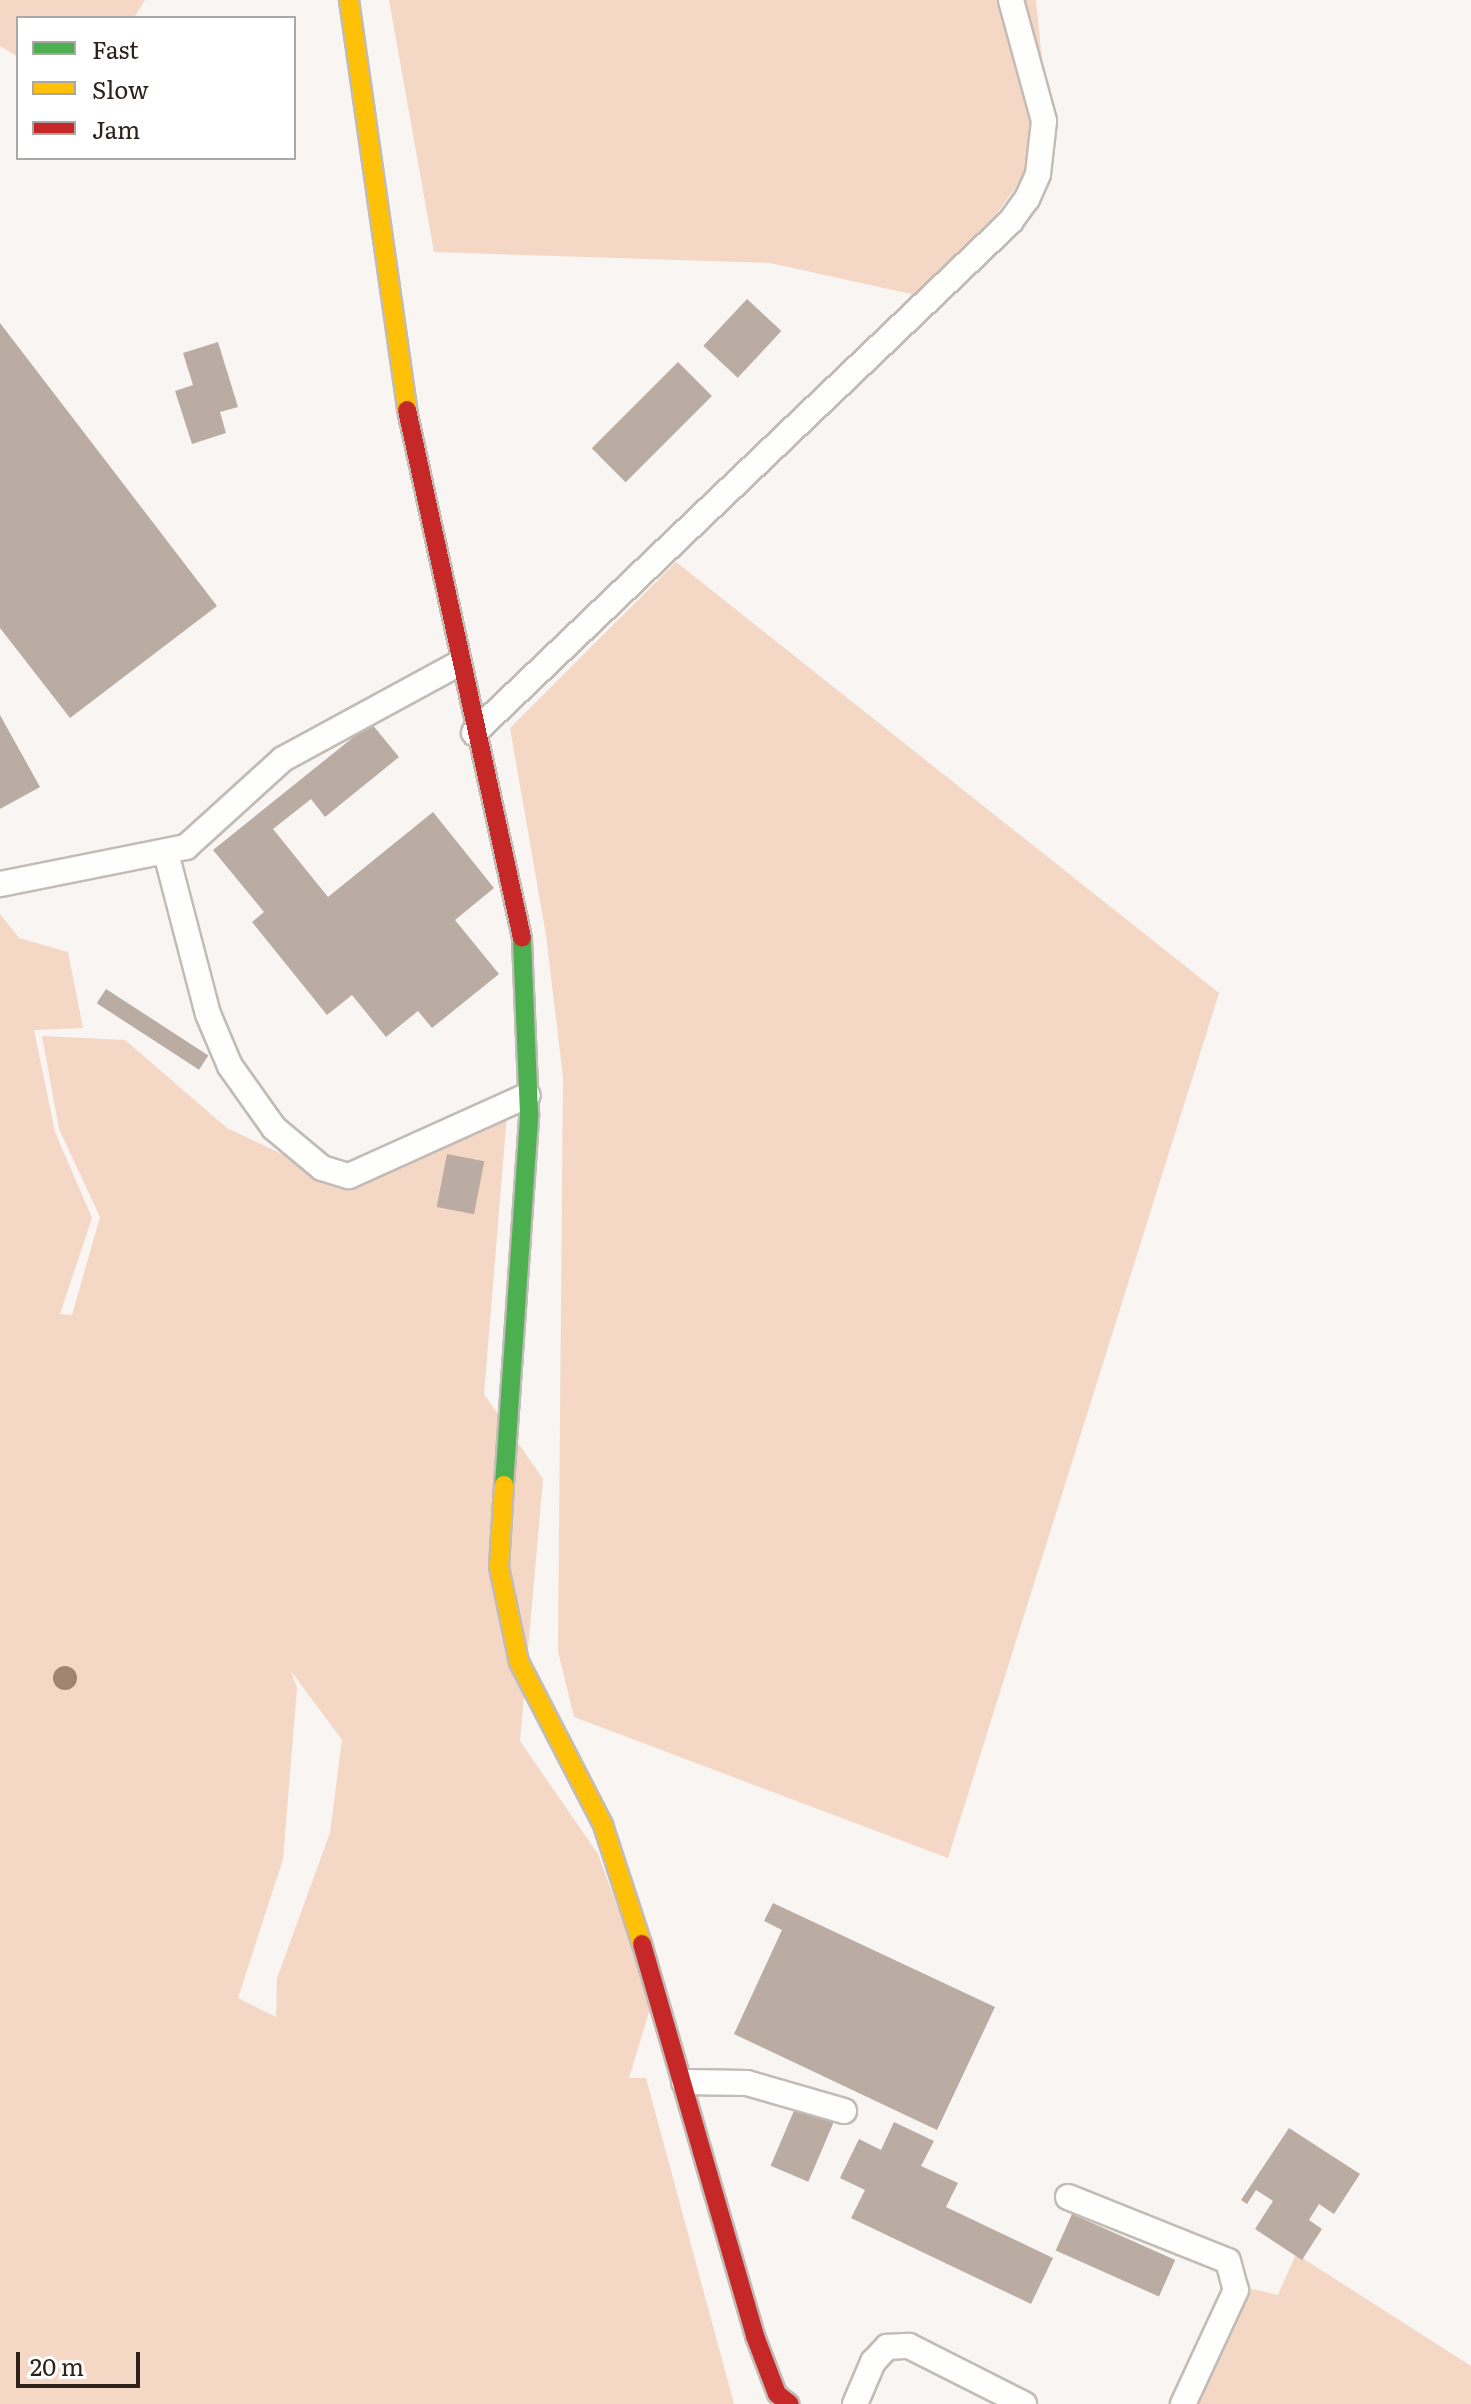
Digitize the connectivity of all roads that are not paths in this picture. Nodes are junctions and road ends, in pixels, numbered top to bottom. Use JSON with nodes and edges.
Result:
{"nodes":[{"id":1,"x":349,"y":0,"type":"edge"},
{"id":2,"x":1011,"y":0,"type":"edge"},
{"id":3,"x":458,"y":664,"type":"junction"},
{"id":4,"x":474,"y":733,"type":"junction"},
{"id":5,"x":166,"y":853,"type":"junction"},
{"id":6,"x":0,"y":884,"type":"edge"},
{"id":7,"x":528,"y":1095,"type":"junction"},
{"id":8,"x":684,"y":2082,"type":"junction"},
{"id":9,"x":844,"y":2111,"type":"dead end"},
{"id":10,"x":1068,"y":2197,"type":"dead end"},
{"id":11,"x":790,"y":2404,"type":"edge"},
{"id":12,"x":855,"y":2404,"type":"edge"},
{"id":13,"x":1024,"y":2404,"type":"edge"},
{"id":14,"x":1183,"y":2404,"type":"edge"}],
"edges":[{"from":1,"to":3,"type":"street"},
{"from":2,"to":4,"type":"lane"},
{"from":3,"to":4,"type":"street"},
{"from":3,"to":5,"type":"lane"},
{"from":4,"to":7,"type":"street"},
{"from":5,"to":6,"type":"lane"},
{"from":5,"to":7,"type":"lane"},
{"from":7,"to":8,"type":"street"},
{"from":8,"to":9,"type":"lane"},
{"from":8,"to":11,"type":"street"},
{"from":10,"to":14,"type":"lane"},
{"from":12,"to":13,"type":"lane"}]}
